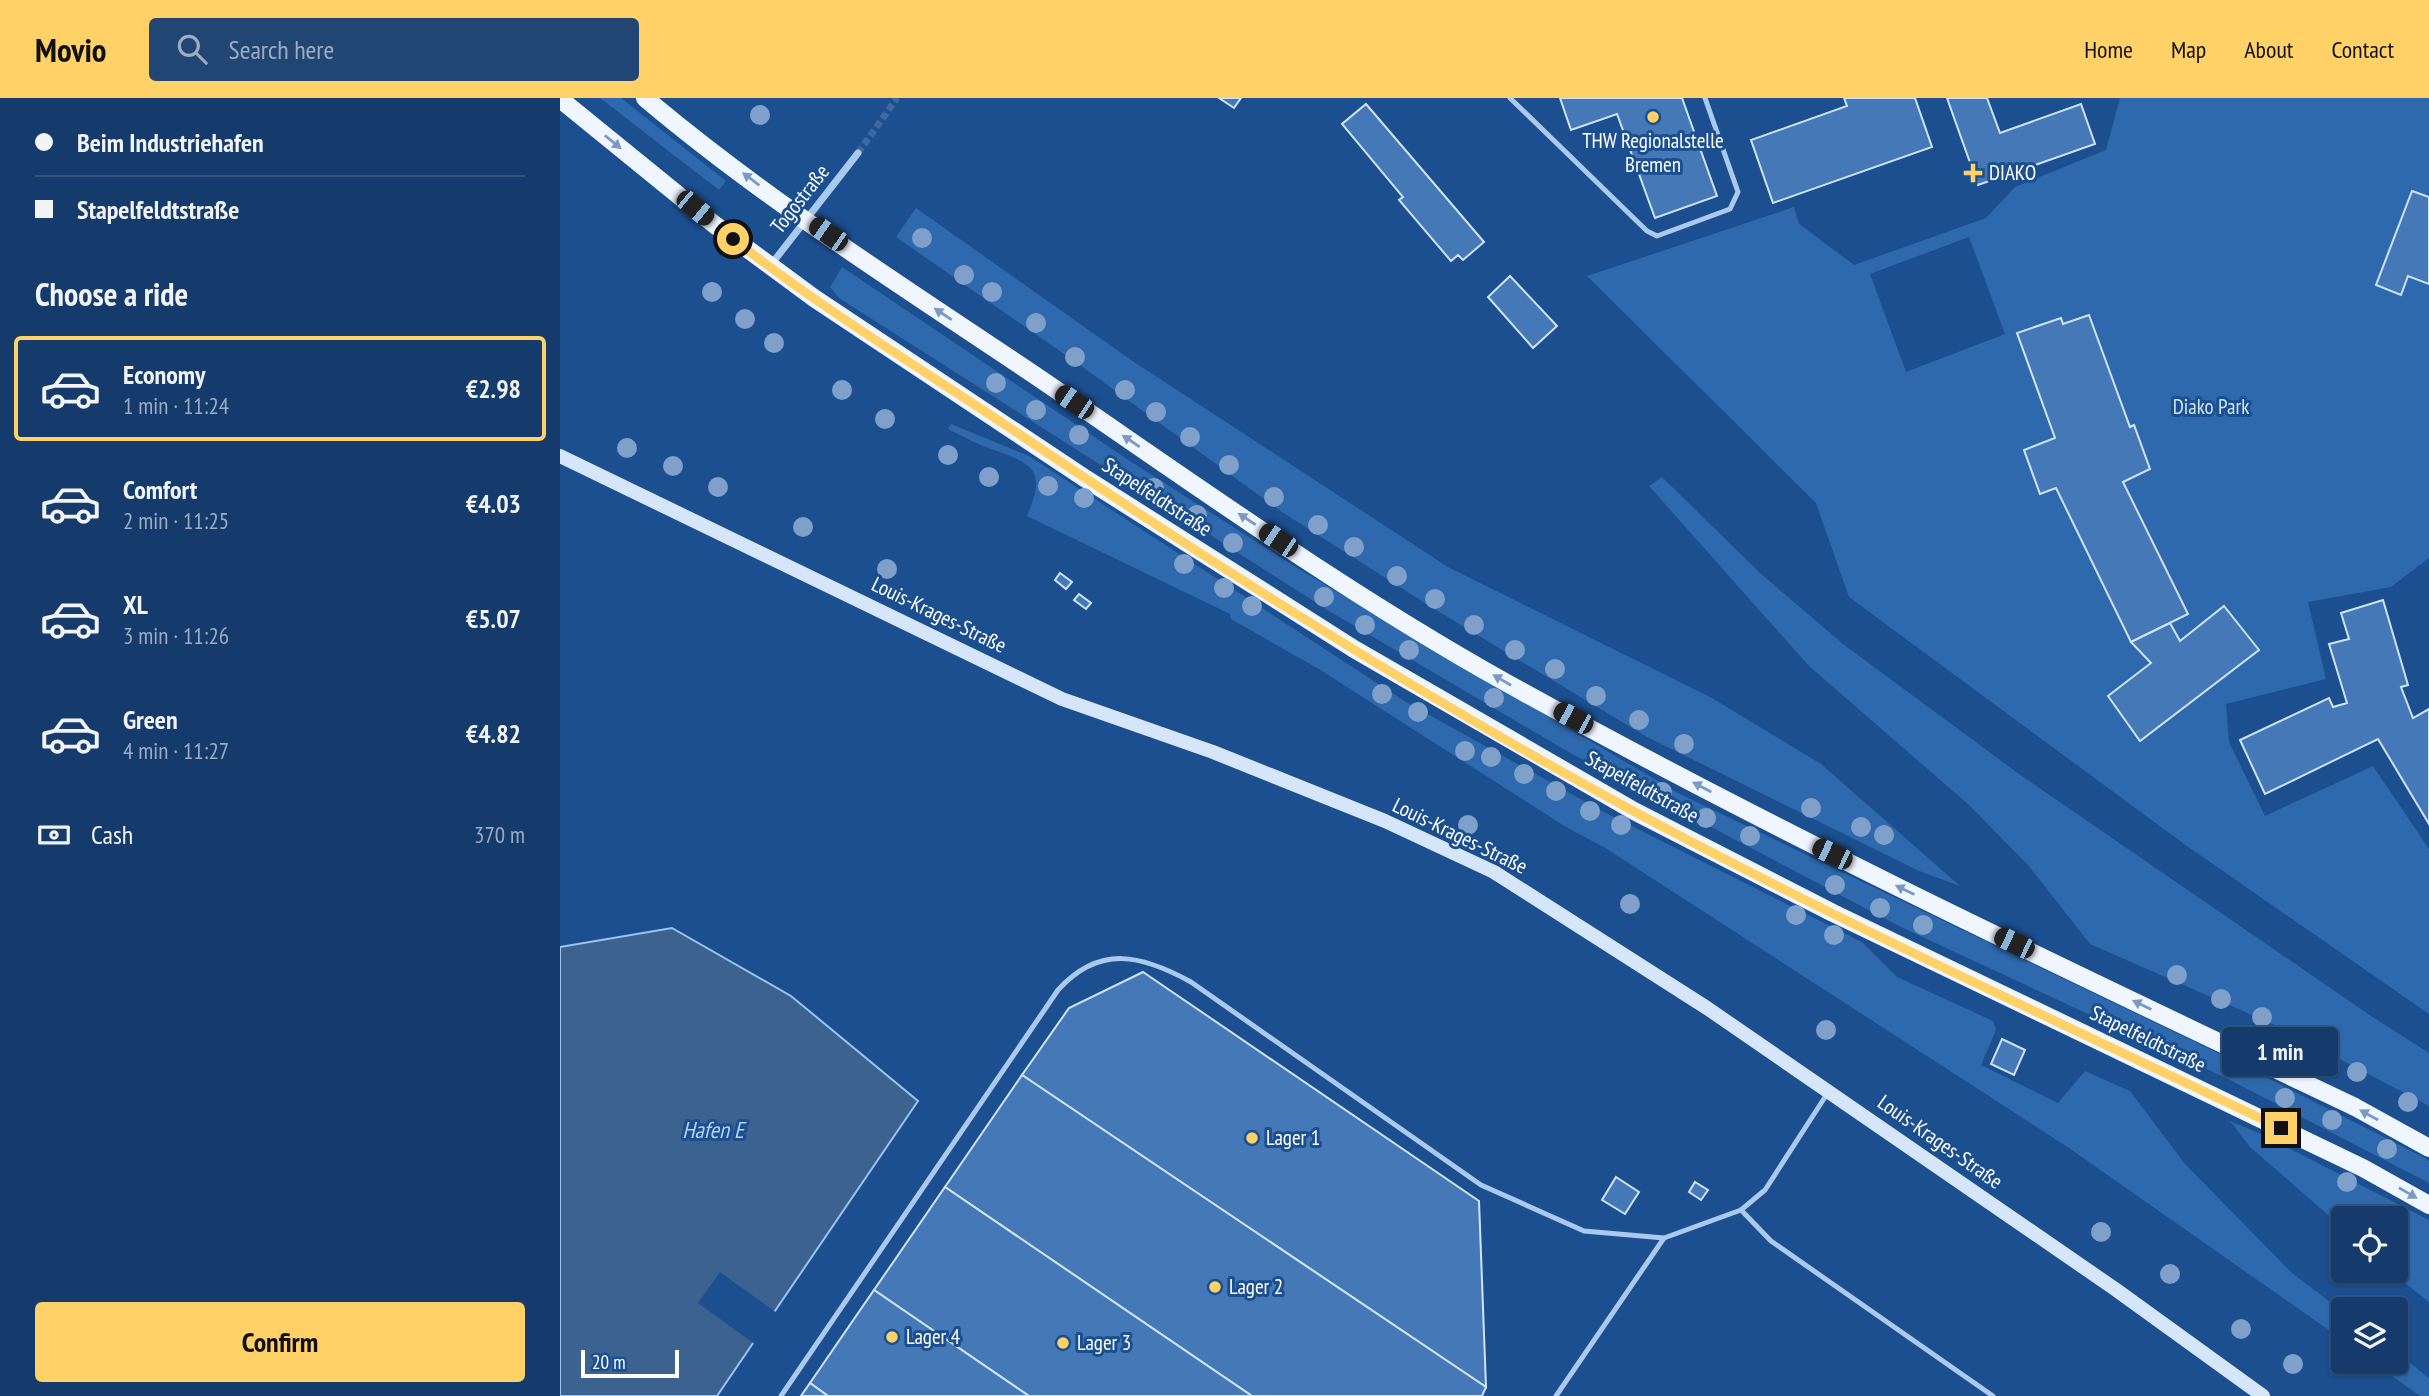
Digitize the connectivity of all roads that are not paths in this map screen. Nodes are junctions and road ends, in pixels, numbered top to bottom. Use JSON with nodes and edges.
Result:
{"nodes":[{"id":1,"x":645,"y":98,"type":"edge"},
{"id":2,"x":1510,"y":98,"type":"edge"},
{"id":3,"x":1705,"y":98,"type":"edge"},
{"id":4,"x":560,"y":99,"type":"edge"},
{"id":5,"x":858,"y":153,"type":"tunnel mouth"},
{"id":6,"x":806,"y":219,"type":"junction"},
{"id":7,"x":769,"y":267,"type":"junction"},
{"id":8,"x":560,"y":456,"type":"edge"},
{"id":9,"x":1829,"y":1092,"type":"junction"},
{"id":10,"x":2429,"y":1148,"type":"edge"},
{"id":11,"x":2429,"y":1205,"type":"edge"},
{"id":12,"x":1741,"y":1210,"type":"junction"},
{"id":13,"x":1664,"y":1238,"type":"junction"},
{"id":14,"x":781,"y":1396,"type":"edge"},
{"id":15,"x":1556,"y":1396,"type":"edge"},
{"id":16,"x":1993,"y":1396,"type":"edge"},
{"id":17,"x":2263,"y":1396,"type":"edge"}],
"edges":[{"from":6,"to":1,"type":"main road","name":"Stapelfeldtstraße","one_way":true},
{"from":2,"to":3,"type":"lane"},
{"from":4,"to":7,"type":"main road","name":"Stapelfeldtstraße","one_way":true},
{"from":5,"to":6,"type":"street","name":"Togostraße"},
{"from":6,"to":7,"type":"street","name":"Togostraße"},
{"from":10,"to":6,"type":"main road","name":"Stapelfeldtstraße","one_way":true},
{"from":7,"to":11,"type":"main road","name":"Stapelfeldtstraße","one_way":true},
{"from":8,"to":9,"type":"street","name":"Louis-Krages-Straße"},
{"from":9,"to":12,"type":"lane"},
{"from":9,"to":17,"type":"street","name":"Louis-Krages-Straße"},
{"from":12,"to":13,"type":"lane"},
{"from":12,"to":16,"type":"lane"},
{"from":13,"to":14,"type":"lane"},
{"from":13,"to":15,"type":"lane"}]}
